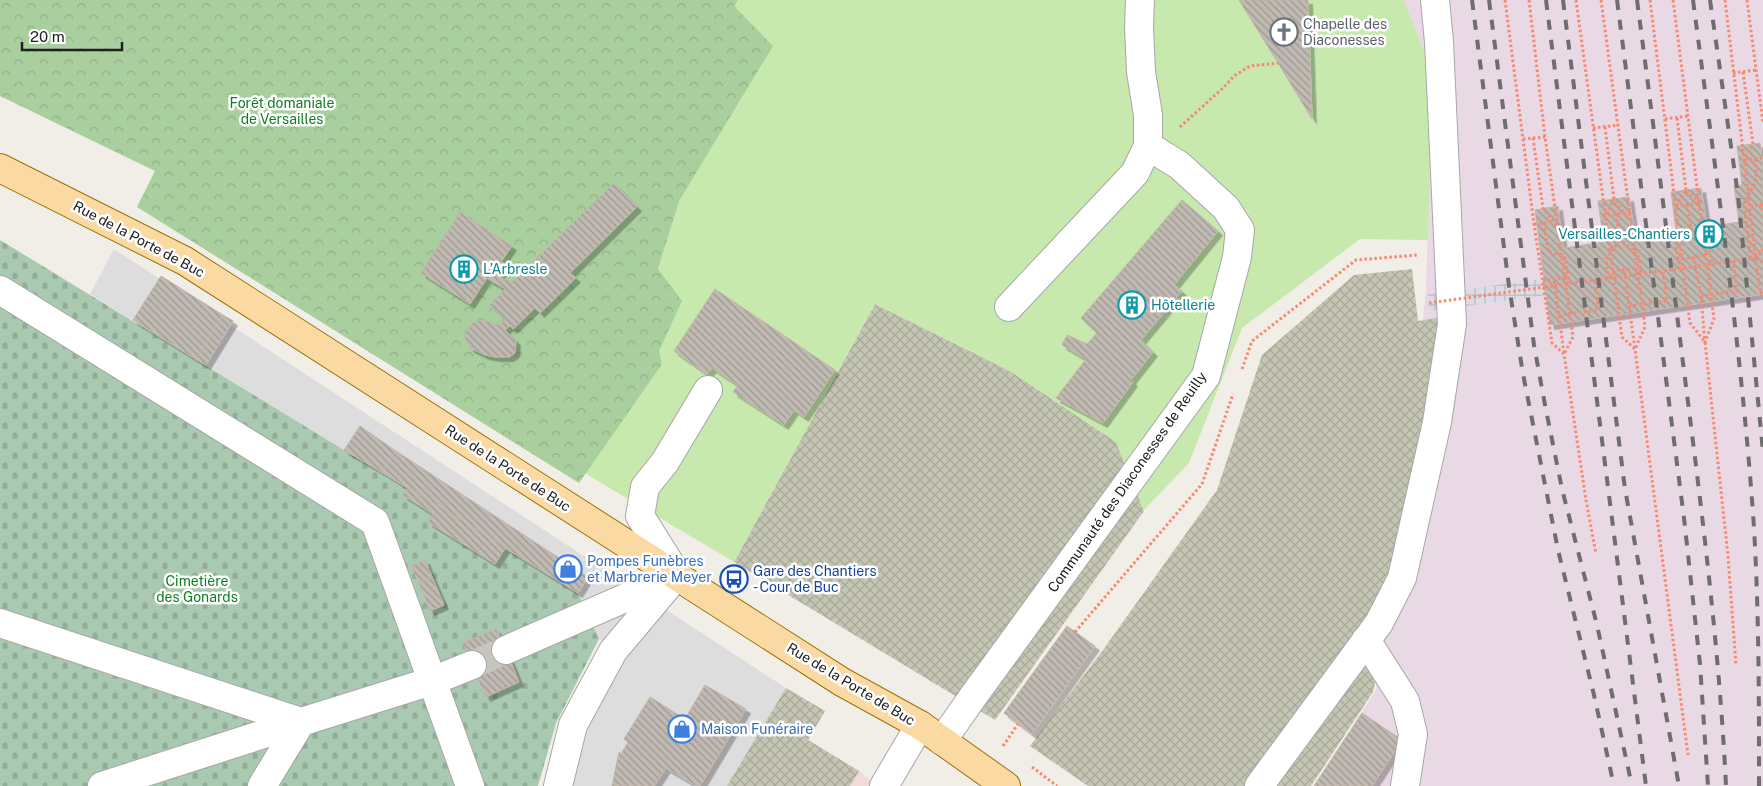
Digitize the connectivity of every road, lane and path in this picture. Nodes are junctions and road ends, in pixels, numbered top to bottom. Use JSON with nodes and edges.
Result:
{"nodes":[{"id":1,"x":1140,"y":0,"type":"edge"},
{"id":2,"x":1434,"y":0,"type":"edge"},
{"id":3,"x":1505,"y":0,"type":"edge"},
{"id":4,"x":1529,"y":0,"type":"edge"},
{"id":5,"x":1576,"y":0,"type":"edge"},
{"id":6,"x":1602,"y":0,"type":"edge"},
{"id":7,"x":1650,"y":0,"type":"edge"},
{"id":8,"x":1673,"y":0,"type":"edge"},
{"id":9,"x":1725,"y":0,"type":"edge"},
{"id":10,"x":1747,"y":0,"type":"edge"},
{"id":11,"x":1278,"y":63,"type":"dead end"},
{"id":12,"x":1756,"y":70,"type":"junction"},
{"id":13,"x":1743,"y":72,"type":"junction"},
{"id":14,"x":1733,"y":73,"type":"junction"},
{"id":15,"x":1688,"y":116,"type":"junction"},
{"id":16,"x":1677,"y":118,"type":"junction"},
{"id":17,"x":1665,"y":119,"type":"junction"},
{"id":18,"x":1763,"y":123,"type":"edge"},
{"id":19,"x":1182,"y":125,"type":"dead end"},
{"id":20,"x":1618,"y":125,"type":"junction"},
{"id":21,"x":1605,"y":127,"type":"junction"},
{"id":22,"x":1593,"y":128,"type":"junction"},
{"id":23,"x":1545,"y":136,"type":"junction"},
{"id":24,"x":1533,"y":138,"type":"junction"},
{"id":25,"x":1522,"y":139,"type":"junction"},
{"id":26,"x":1148,"y":146,"type":"junction"},
{"id":27,"x":1754,"y":158,"type":"junction"},
{"id":28,"x":1763,"y":158,"type":"edge"},
{"id":29,"x":1744,"y":160,"type":"junction"},
{"id":30,"x":0,"y":168,"type":"edge"},
{"id":31,"x":1686,"y":190,"type":"junction"},
{"id":32,"x":1748,"y":194,"type":"junction"},
{"id":33,"x":1614,"y":199,"type":"junction"},
{"id":34,"x":1700,"y":203,"type":"junction"},
{"id":35,"x":1688,"y":204,"type":"junction"},
{"id":36,"x":1762,"y":204,"type":"edge"},
{"id":37,"x":1676,"y":206,"type":"junction"},
{"id":38,"x":1750,"y":206,"type":"junction"},
{"id":39,"x":1629,"y":212,"type":"junction"},
{"id":40,"x":1763,"y":212,"type":"edge"},
{"id":41,"x":1616,"y":214,"type":"junction"},
{"id":42,"x":1605,"y":215,"type":"junction"},
{"id":43,"x":1557,"y":221,"type":"junction"},
{"id":44,"x":1544,"y":223,"type":"junction"},
{"id":45,"x":1534,"y":224,"type":"junction"},
{"id":46,"x":1691,"y":230,"type":"junction"},
{"id":47,"x":1704,"y":239,"type":"junction"},
{"id":48,"x":1620,"y":240,"type":"junction"},
{"id":49,"x":1681,"y":240,"type":"junction"},
{"id":50,"x":1763,"y":249,"type":"edge"},
{"id":51,"x":1632,"y":250,"type":"junction"},
{"id":52,"x":1610,"y":254,"type":"junction"},
{"id":53,"x":1707,"y":255,"type":"junction"},
{"id":54,"x":1560,"y":256,"type":"junction"},
{"id":55,"x":1694,"y":257,"type":"junction"},
{"id":56,"x":1751,"y":258,"type":"junction"},
{"id":57,"x":1757,"y":258,"type":"junction"},
{"id":58,"x":1682,"y":259,"type":"junction"},
{"id":59,"x":1733,"y":261,"type":"junction"},
{"id":60,"x":1763,"y":262,"type":"edge"},
{"id":61,"x":1421,"y":264,"type":"dead end"},
{"id":62,"x":1712,"y":264,"type":"junction"},
{"id":63,"x":1636,"y":268,"type":"junction"},
{"id":64,"x":1624,"y":269,"type":"junction"},
{"id":65,"x":1680,"y":269,"type":"junction"},
{"id":66,"x":1612,"y":271,"type":"junction"},
{"id":67,"x":1663,"y":271,"type":"junction"},
{"id":68,"x":1641,"y":274,"type":"junction"},
{"id":69,"x":1565,"y":277,"type":"junction"},
{"id":70,"x":1554,"y":279,"type":"junction"},
{"id":71,"x":1608,"y":279,"type":"junction"},
{"id":72,"x":1596,"y":280,"type":"junction"},
{"id":73,"x":1543,"y":281,"type":"junction"},
{"id":74,"x":1569,"y":284,"type":"junction"},
{"id":75,"x":0,"y":290,"type":"edge"},
{"id":76,"x":1763,"y":295,"type":"edge"},
{"id":77,"x":1701,"y":296,"type":"junction"},
{"id":78,"x":1426,"y":303,"type":"dead end"},
{"id":79,"x":1629,"y":306,"type":"junction"},
{"id":80,"x":1009,"y":307,"type":"dead end"},
{"id":81,"x":1559,"y":315,"type":"junction"},
{"id":82,"x":1705,"y":342,"type":"junction"},
{"id":83,"x":1635,"y":349,"type":"junction"},
{"id":84,"x":1564,"y":354,"type":"junction"},
{"id":85,"x":1240,"y":377,"type":"dead end"},
{"id":86,"x":1236,"y":386,"type":"dead end"},
{"id":87,"x":708,"y":390,"type":"dead end"},
{"id":88,"x":1596,"y":554,"type":"dead end"},
{"id":89,"x":677,"y":575,"type":"junction"},
{"id":90,"x":0,"y":623,"type":"edge"},
{"id":91,"x":1075,"y":632,"type":"dead end"},
{"id":92,"x":1366,"y":640,"type":"junction"},
{"id":93,"x":506,"y":650,"type":"tunnel mouth"},
{"id":94,"x":472,"y":665,"type":"tunnel mouth"},
{"id":95,"x":1736,"y":665,"type":"dead end"},
{"id":96,"x":432,"y":681,"type":"junction"},
{"id":97,"x":301,"y":722,"type":"junction"},
{"id":98,"x":1018,"y":724,"type":"dead end"},
{"id":99,"x":920,"y":725,"type":"junction"},
{"id":100,"x":942,"y":741,"type":"junction"},
{"id":101,"x":1002,"y":746,"type":"dead end"},
{"id":102,"x":1688,"y":755,"type":"dead end"},
{"id":103,"x":102,"y":786,"type":"edge"},
{"id":104,"x":262,"y":786,"type":"edge"},
{"id":105,"x":470,"y":786,"type":"edge"},
{"id":106,"x":558,"y":786,"type":"edge"},
{"id":107,"x":884,"y":786,"type":"edge"},
{"id":108,"x":1006,"y":786,"type":"edge"},
{"id":109,"x":1259,"y":786,"type":"edge"},
{"id":110,"x":1405,"y":786,"type":"edge"}],
"edges":[{"from":1,"to":26,"type":"lane"},
{"from":2,"to":92,"type":"lane"},
{"from":3,"to":25,"type":"path"},
{"from":4,"to":23,"type":"path"},
{"from":5,"to":22,"type":"path"},
{"from":6,"to":20,"type":"path"},
{"from":7,"to":17,"type":"path"},
{"from":8,"to":15,"type":"path"},
{"from":9,"to":14,"type":"path"},
{"from":10,"to":12,"type":"path"},
{"from":11,"to":19,"type":"path"},
{"from":12,"to":13,"type":"path"},
{"from":12,"to":18,"type":"path"},
{"from":13,"to":14,"type":"path"},
{"from":13,"to":32,"type":"path"},
{"from":14,"to":29,"type":"path"},
{"from":15,"to":16,"type":"path"},
{"from":15,"to":34,"type":"path"},
{"from":16,"to":17,"type":"path"},
{"from":16,"to":31,"type":"path"},
{"from":17,"to":37,"type":"path"},
{"from":20,"to":21,"type":"path"},
{"from":20,"to":39,"type":"path"},
{"from":21,"to":22,"type":"path"},
{"from":21,"to":33,"type":"path"},
{"from":22,"to":42,"type":"path"},
{"from":23,"to":24,"type":"path"},
{"from":23,"to":43,"type":"path"},
{"from":24,"to":25,"type":"path"},
{"from":24,"to":54,"type":"path"},
{"from":25,"to":45,"type":"path"},
{"from":26,"to":80,"type":"lane"},
{"from":26,"to":100,"type":"lane","name":"Communauté des Diaconesses de Reuilly"},
{"from":27,"to":28,"type":"path"},
{"from":27,"to":29,"type":"path"},
{"from":27,"to":32,"type":"path"},
{"from":29,"to":38,"type":"path"},
{"from":30,"to":89,"type":"main road","name":"Rue de la Porte de Buc"},
{"from":31,"to":34,"type":"path"},
{"from":31,"to":49,"type":"path"},
{"from":32,"to":56,"type":"path"},
{"from":33,"to":51,"type":"path"},
{"from":33,"to":52,"type":"path"},
{"from":34,"to":35,"type":"path"},
{"from":34,"to":47,"type":"path"},
{"from":34,"to":53,"type":"path"},
{"from":35,"to":37,"type":"path"},
{"from":35,"to":46,"type":"path"},
{"from":36,"to":38,"type":"path"},
{"from":36,"to":40,"type":"path"},
{"from":37,"to":58,"type":"path"},
{"from":38,"to":76,"type":"path"},
{"from":39,"to":41,"type":"path"},
{"from":39,"to":63,"type":"path"},
{"from":41,"to":42,"type":"path"},
{"from":41,"to":48,"type":"path"},
{"from":42,"to":66,"type":"path"},
{"from":43,"to":44,"type":"path"},
{"from":43,"to":69,"type":"path"},
{"from":44,"to":45,"type":"path"},
{"from":44,"to":54,"type":"path"},
{"from":45,"to":73,"type":"path"},
{"from":46,"to":47,"type":"path"},
{"from":46,"to":49,"type":"path"},
{"from":47,"to":62,"type":"path"},
{"from":48,"to":51,"type":"path"},
{"from":48,"to":52,"type":"path"},
{"from":49,"to":65,"type":"path"},
{"from":50,"to":57,"type":"path"},
{"from":51,"to":68,"type":"path"},
{"from":52,"to":71,"type":"path"},
{"from":53,"to":55,"type":"path"},
{"from":53,"to":82,"type":"path"},
{"from":54,"to":74,"type":"path"},
{"from":55,"to":58,"type":"path"},
{"from":55,"to":77,"type":"path"},
{"from":56,"to":57,"type":"path"},
{"from":56,"to":59,"type":"path"},
{"from":57,"to":60,"type":"path"},
{"from":58,"to":82,"type":"path"},
{"from":59,"to":62,"type":"path"},
{"from":59,"to":77,"type":"path"},
{"from":61,"to":85,"type":"path"},
{"from":62,"to":65,"type":"path"},
{"from":63,"to":64,"type":"path"},
{"from":63,"to":83,"type":"path"},
{"from":64,"to":66,"type":"path"},
{"from":64,"to":79,"type":"path"},
{"from":65,"to":67,"type":"path"},
{"from":66,"to":83,"type":"path"},
{"from":67,"to":68,"type":"path"},
{"from":67,"to":79,"type":"path"},
{"from":68,"to":71,"type":"path"},
{"from":69,"to":70,"type":"path"},
{"from":69,"to":84,"type":"path"},
{"from":70,"to":73,"type":"path"},
{"from":70,"to":81,"type":"path"},
{"from":71,"to":72,"type":"path"},
{"from":72,"to":74,"type":"path"},
{"from":72,"to":81,"type":"path"},
{"from":73,"to":84,"type":"path"},
{"from":74,"to":78,"type":"path","bridge":true},
{"from":75,"to":96,"type":"lane"},
{"from":77,"to":82,"type":"path"},
{"from":79,"to":83,"type":"path"},
{"from":81,"to":84,"type":"path"},
{"from":82,"to":95,"type":"path"},
{"from":83,"to":102,"type":"path"},
{"from":84,"to":88,"type":"path"},
{"from":86,"to":91,"type":"path"},
{"from":87,"to":89,"type":"lane"},
{"from":89,"to":93,"type":"lane"},
{"from":89,"to":99,"type":"main road","name":"Rue de la Porte de Buc"},
{"from":89,"to":106,"type":"lane"},
{"from":90,"to":97,"type":"lane"},
{"from":92,"to":109,"type":"lane"},
{"from":92,"to":110,"type":"lane"},
{"from":94,"to":96,"type":"lane"},
{"from":96,"to":97,"type":"lane"},
{"from":96,"to":105,"type":"lane"},
{"from":97,"to":103,"type":"lane"},
{"from":97,"to":104,"type":"lane"},
{"from":98,"to":101,"type":"path"},
{"from":99,"to":100,"type":"main road","name":"Rue de la Porte de Buc"},
{"from":99,"to":107,"type":"lane"},
{"from":100,"to":108,"type":"main road","name":"Rue de la Porte de Buc"}]}
